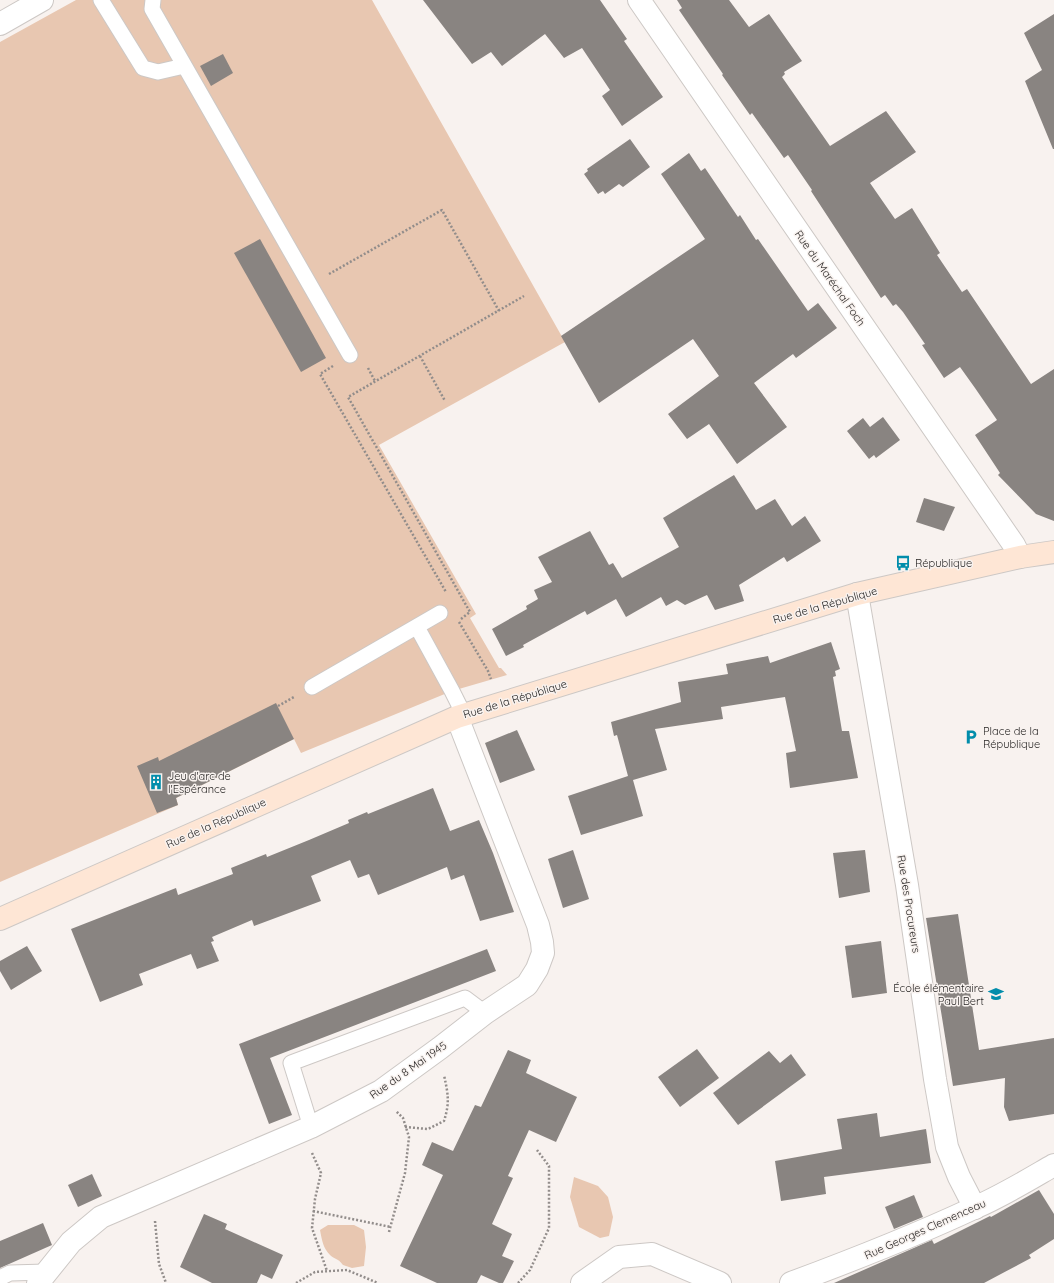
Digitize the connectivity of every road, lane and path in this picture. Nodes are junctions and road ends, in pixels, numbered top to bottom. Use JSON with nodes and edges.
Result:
{"nodes":[{"id":1,"x":42,"y":0,"type":"edge"},
{"id":2,"x":101,"y":0,"type":"edge"},
{"id":3,"x":153,"y":0,"type":"edge"},
{"id":4,"x":639,"y":0,"type":"edge"},
{"id":5,"x":0,"y":24,"type":"edge"},
{"id":6,"x":184,"y":66,"type":"junction"},
{"id":7,"x":326,"y":275,"type":"dead end"},
{"id":8,"x":524,"y":296,"type":"dead end"},
{"id":9,"x":499,"y":311,"type":"junction"},
{"id":10,"x":350,"y":355,"type":"joint"},
{"id":11,"x":420,"y":356,"type":"junction"},
{"id":12,"x":368,"y":368,"type":"dead end"},
{"id":13,"x":375,"y":381,"type":"junction"},
{"id":14,"x":446,"y":401,"type":"dead end"},
{"id":15,"x":1054,"y":552,"type":"edge"},
{"id":16,"x":1020,"y":557,"type":"junction"},
{"id":17,"x":857,"y":594,"type":"junction"},
{"id":18,"x":440,"y":613,"type":"joint"},
{"id":19,"x":417,"y":627,"type":"junction"},
{"id":20,"x":491,"y":679,"type":"dead end"},
{"id":21,"x":312,"y":687,"type":"dead end"},
{"id":22,"x":460,"y":716,"type":"junction"},
{"id":23,"x":0,"y":919,"type":"edge"},
{"id":24,"x":485,"y":1013,"type":"junction"},
{"id":25,"x":440,"y":1048,"type":"junction"},
{"id":26,"x":381,"y":1091,"type":"junction"},
{"id":27,"x":311,"y":1127,"type":"junction"},
{"id":28,"x":405,"y":1127,"type":"junction"},
{"id":29,"x":537,"y":1150,"type":"dead end"},
{"id":30,"x":1054,"y":1165,"type":"edge"},
{"id":31,"x":322,"y":1173,"type":"dead end"},
{"id":32,"x":152,"y":1194,"type":"junction"},
{"id":33,"x":975,"y":1208,"type":"junction"},
{"id":34,"x":313,"y":1211,"type":"junction"},
{"id":35,"x":391,"y":1227,"type":"junction"},
{"id":36,"x":389,"y":1232,"type":"dead end"},
{"id":37,"x":327,"y":1271,"type":"junction"},
{"id":38,"x":0,"y":1278,"type":"edge"},
{"id":39,"x":42,"y":1278,"type":"edge"},
{"id":40,"x":166,"y":1283,"type":"edge"},
{"id":41,"x":296,"y":1283,"type":"edge"},
{"id":42,"x":378,"y":1283,"type":"edge"},
{"id":43,"x":518,"y":1283,"type":"edge"},
{"id":44,"x":582,"y":1283,"type":"edge"},
{"id":45,"x":720,"y":1283,"type":"edge"},
{"id":46,"x":791,"y":1283,"type":"edge"}],
"edges":[{"from":1,"to":5,"type":"street"},
{"from":2,"to":6,"type":"lane"},
{"from":3,"to":6,"type":"lane"},
{"from":4,"to":16,"type":"street","name":"Rue du Maréchal Foch"},
{"from":6,"to":10,"type":"lane"},
{"from":7,"to":9,"type":"path"},
{"from":8,"to":9,"type":"path"},
{"from":9,"to":11,"type":"path"},
{"from":10,"to":18,"type":"path"},
{"from":11,"to":13,"type":"path"},
{"from":11,"to":14,"type":"path"},
{"from":12,"to":13,"type":"path"},
{"from":13,"to":20,"type":"path"},
{"from":15,"to":16,"type":"street","name":"Rue de la République"},
{"from":16,"to":17,"type":"street","name":"Rue de la République"},
{"from":17,"to":22,"type":"street","name":"Rue de la République"},
{"from":17,"to":33,"type":"street","name":"Rue des Procureurs"},
{"from":18,"to":19,"type":"lane"},
{"from":19,"to":21,"type":"lane"},
{"from":19,"to":22,"type":"lane"},
{"from":22,"to":23,"type":"street","name":"Rue de la République"},
{"from":22,"to":24,"type":"street","name":"Rue du 8 Mai 1945"},
{"from":24,"to":25,"type":"street","name":"Rue du 8 Mai 1945"},
{"from":24,"to":27,"type":"lane"},
{"from":25,"to":26,"type":"street","name":"Rue du 8 Mai 1945"},
{"from":25,"to":28,"type":"path"},
{"from":26,"to":27,"type":"street","name":"Rue du 8 Mai 1945"},
{"from":26,"to":28,"type":"path"},
{"from":27,"to":32,"type":"street","name":"Rue du 8 Mai 1945"},
{"from":28,"to":35,"type":"path"},
{"from":29,"to":43,"type":"path"},
{"from":30,"to":33,"type":"street","name":"Rue Georges Clemenceau"},
{"from":31,"to":34,"type":"path"},
{"from":32,"to":39,"type":"street","name":"Rue du 8 Mai 1945"},
{"from":32,"to":40,"type":"path"},
{"from":33,"to":46,"type":"street","name":"Rue Georges Clemenceau"},
{"from":34,"to":35,"type":"path"},
{"from":34,"to":37,"type":"path"},
{"from":35,"to":36,"type":"path"},
{"from":37,"to":41,"type":"path"},
{"from":37,"to":42,"type":"path"},
{"from":38,"to":39,"type":"lane"},
{"from":44,"to":45,"type":"street"}]}
